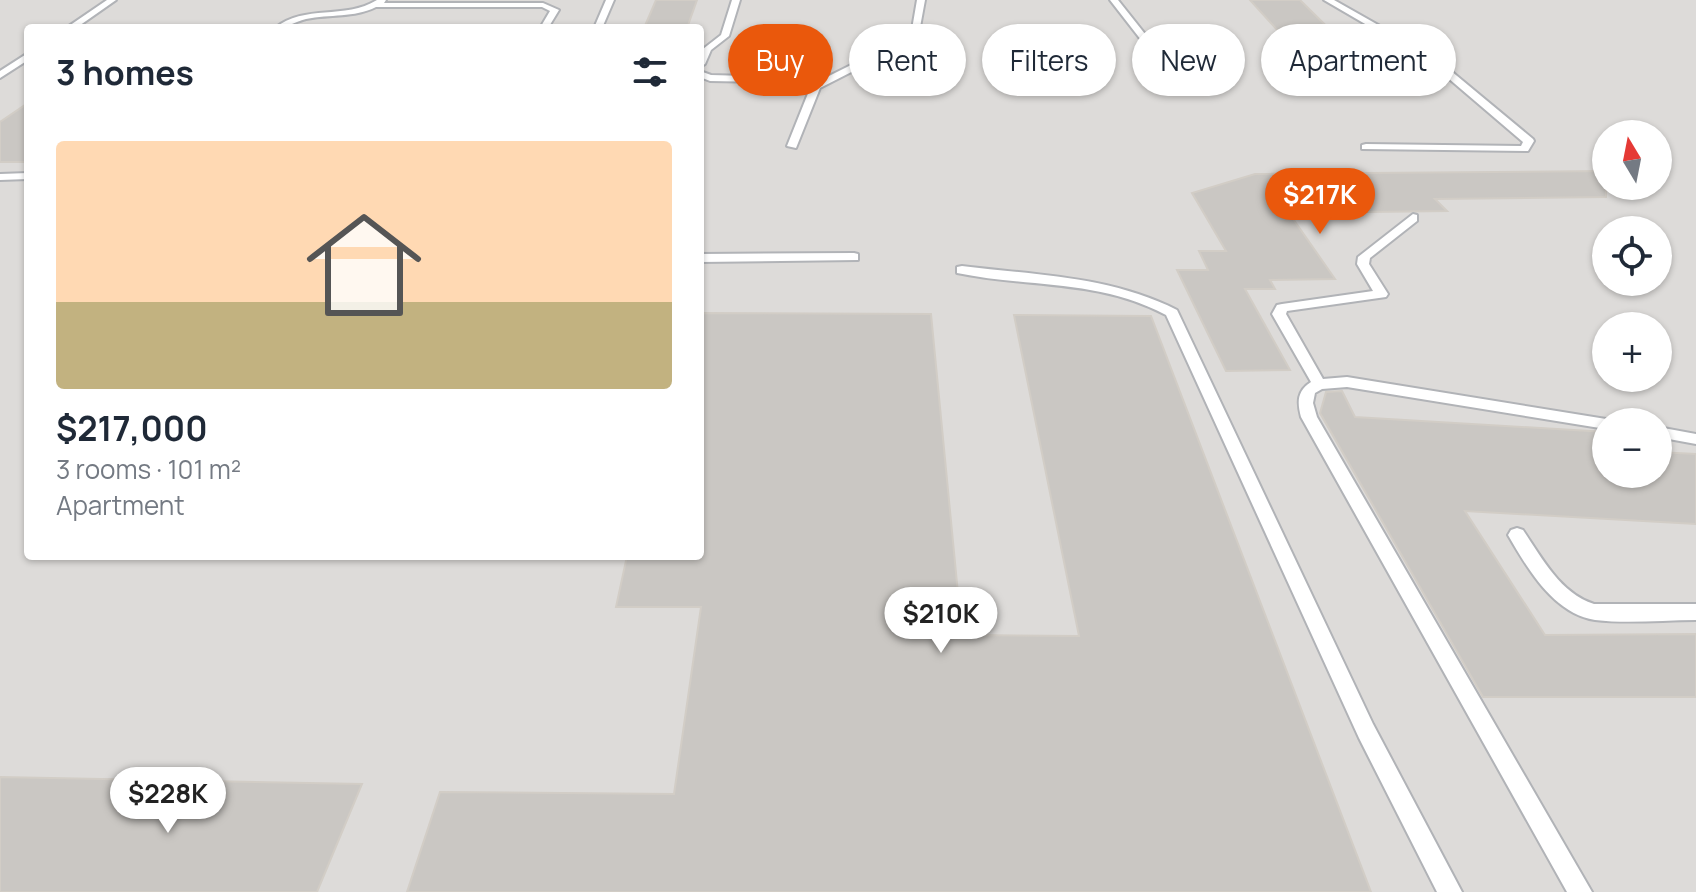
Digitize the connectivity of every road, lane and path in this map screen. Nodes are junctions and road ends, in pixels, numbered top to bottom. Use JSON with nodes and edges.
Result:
{"nodes":[{"id":1,"x":112,"y":0,"type":"edge"},
{"id":2,"x":610,"y":0,"type":"edge"},
{"id":3,"x":736,"y":0,"type":"edge"},
{"id":4,"x":921,"y":0,"type":"edge"},
{"id":5,"x":1114,"y":0,"type":"edge"},
{"id":6,"x":1328,"y":0,"type":"edge"},
{"id":7,"x":380,"y":2,"type":"edge"},
{"id":8,"x":76,"y":24,"type":"edge"},
{"id":9,"x":286,"y":24,"type":"edge"},
{"id":10,"x":546,"y":24,"type":"edge"},
{"id":11,"x":600,"y":24,"type":"edge"},
{"id":12,"x":1133,"y":24,"type":"edge"},
{"id":13,"x":704,"y":55,"type":"edge"},
{"id":14,"x":24,"y":59,"type":"edge"},
{"id":15,"x":0,"y":75,"type":"edge"},
{"id":16,"x":833,"y":75,"type":"edge"},
{"id":17,"x":704,"y":76,"type":"edge"},
{"id":18,"x":728,"y":78,"type":"edge"},
{"id":19,"x":812,"y":96,"type":"edge"},
{"id":20,"x":792,"y":146,"type":"dead end"},
{"id":21,"x":1366,"y":147,"type":"dead end"},
{"id":22,"x":24,"y":176,"type":"edge"},
{"id":23,"x":0,"y":177,"type":"edge"},
{"id":24,"x":1413,"y":218,"type":"dead end"},
{"id":25,"x":854,"y":257,"type":"dead end"},
{"id":26,"x":704,"y":258,"type":"edge"},
{"id":27,"x":962,"y":270,"type":"dead end"},
{"id":28,"x":1319,"y":384,"type":"junction"},
{"id":29,"x":1592,"y":422,"type":"edge"},
{"id":30,"x":1672,"y":435,"type":"edge"},
{"id":31,"x":1696,"y":439,"type":"edge"},
{"id":32,"x":1517,"y":535,"type":"dead end"},
{"id":33,"x":1696,"y":612,"type":"edge"},
{"id":34,"x":1450,"y":892,"type":"edge"},
{"id":35,"x":1580,"y":892,"type":"edge"}],
"edges":[{"from":1,"to":8,"type":"lane"},
{"from":2,"to":11,"type":"lane"},
{"from":3,"to":13,"type":"lane"},
{"from":4,"to":16,"type":"lane"},
{"from":5,"to":12,"type":"lane"},
{"from":6,"to":21,"type":"lane"},
{"from":7,"to":9,"type":"lane"},
{"from":7,"to":10,"type":"lane"},
{"from":14,"to":15,"type":"lane"},
{"from":17,"to":18,"type":"lane"},
{"from":19,"to":20,"type":"lane"},
{"from":22,"to":23,"type":"lane"},
{"from":24,"to":28,"type":"lane"},
{"from":25,"to":26,"type":"lane"},
{"from":27,"to":34,"type":"lane"},
{"from":28,"to":29,"type":"lane"},
{"from":28,"to":35,"type":"lane"},
{"from":30,"to":31,"type":"lane"},
{"from":32,"to":33,"type":"lane"}]}
